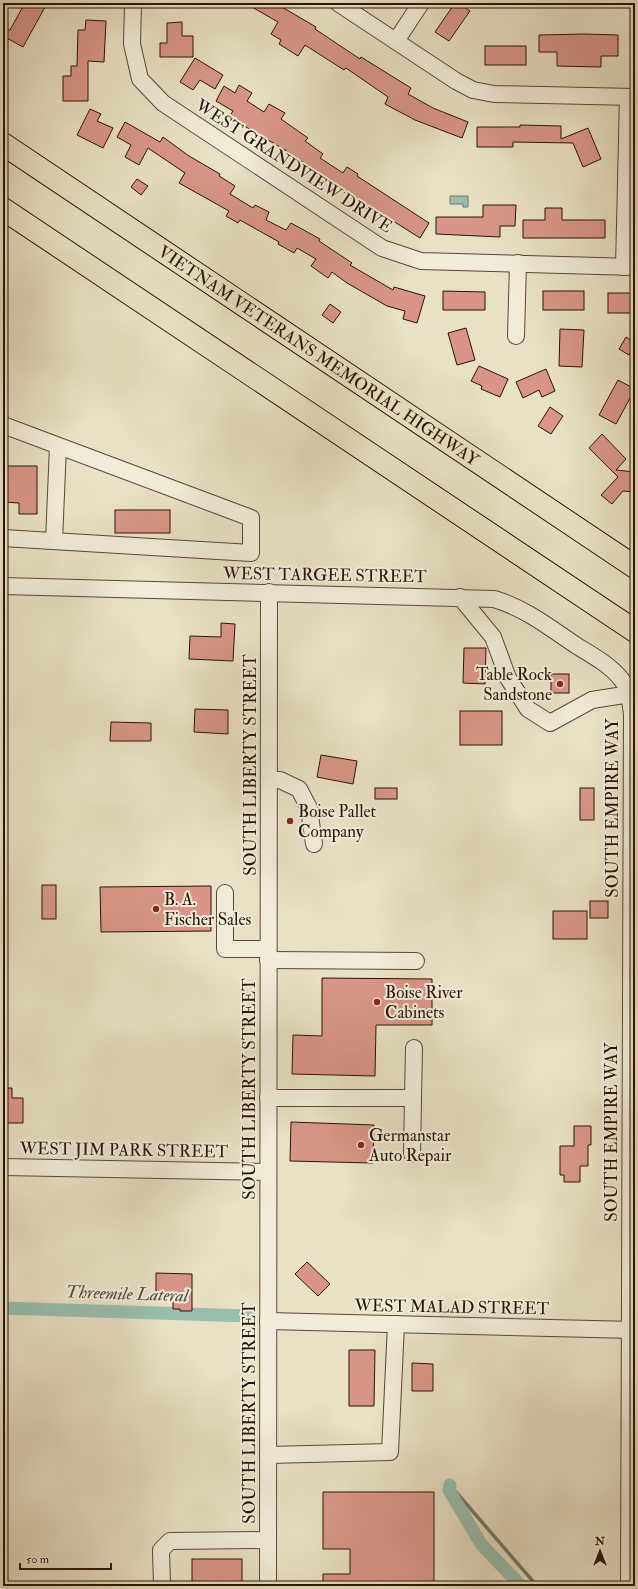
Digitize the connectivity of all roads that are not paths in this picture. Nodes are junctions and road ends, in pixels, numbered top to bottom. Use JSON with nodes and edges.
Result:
{"nodes":[{"id":1,"x":133,"y":3,"type":"edge"},
{"id":2,"x":338,"y":3,"type":"edge"},
{"id":3,"x":421,"y":3,"type":"edge"},
{"id":4,"x":396,"y":41,"type":"junction"},
{"id":5,"x":632,"y":97,"type":"edge"},
{"id":6,"x":3,"y":144,"type":"edge"},
{"id":7,"x":3,"y":209,"type":"edge"},
{"id":8,"x":518,"y":264,"type":"junction"},
{"id":9,"x":630,"y":267,"type":"edge"},
{"id":10,"x":516,"y":336,"type":"dead end"},
{"id":11,"x":3,"y":425,"type":"edge"},
{"id":12,"x":58,"y":446,"type":"junction"},
{"id":13,"x":3,"y":538,"type":"edge"},
{"id":14,"x":54,"y":542,"type":"junction"},
{"id":15,"x":635,"y":567,"type":"edge"},
{"id":16,"x":3,"y":586,"type":"edge"},
{"id":17,"x":269,"y":592,"type":"junction"},
{"id":18,"x":460,"y":597,"type":"junction"},
{"id":19,"x":635,"y":631,"type":"edge"},
{"id":20,"x":622,"y":680,"type":"joint"},
{"id":21,"x":630,"y":694,"type":"junction"},
{"id":22,"x":269,"y":780,"type":"junction"},
{"id":23,"x":314,"y":844,"type":"dead end"},
{"id":24,"x":225,"y":893,"type":"dead end"},
{"id":25,"x":268,"y":955,"type":"junction"},
{"id":26,"x":416,"y":961,"type":"dead end"},
{"id":27,"x":414,"y":1048,"type":"dead end"},
{"id":28,"x":268,"y":1098,"type":"junction"},
{"id":29,"x":413,"y":1098,"type":"junction"},
{"id":30,"x":412,"y":1154,"type":"dead end"},
{"id":31,"x":3,"y":1167,"type":"edge"},
{"id":32,"x":268,"y":1172,"type":"junction"},
{"id":33,"x":268,"y":1321,"type":"junction"},
{"id":34,"x":396,"y":1324,"type":"junction"},
{"id":35,"x":632,"y":1330,"type":"edge"},
{"id":36,"x":268,"y":1455,"type":"junction"},
{"id":37,"x":268,"y":1540,"type":"junction"},
{"id":38,"x":162,"y":1586,"type":"edge"},
{"id":39,"x":268,"y":1586,"type":"edge"},
{"id":40,"x":629,"y":1586,"type":"edge"}],
"edges":[{"from":1,"to":8,"type":"street","name":"WEST GRANDVIEW DRIVE"},
{"from":2,"to":4,"type":"street"},
{"from":3,"to":4,"type":"street"},
{"from":4,"to":5,"type":"street"},
{"from":5,"to":9,"type":"street"},
{"from":6,"to":15,"type":"highway","name":"VIETNAM VETERANS MEMORIAL HIGHWAY"},
{"from":7,"to":19,"type":"highway"},
{"from":8,"to":9,"type":"street","name":"WEST GRANDVIEW DRIVE"},
{"from":8,"to":10,"type":"street"},
{"from":11,"to":12,"type":"street"},
{"from":12,"to":14,"type":"street"},
{"from":12,"to":14,"type":"street"},
{"from":13,"to":14,"type":"street"},
{"from":16,"to":17,"type":"street","name":"WEST TARGEE STREET"},
{"from":17,"to":18,"type":"street","name":"WEST TARGEE STREET"},
{"from":17,"to":22,"type":"street","name":"SOUTH LIBERTY STREET"},
{"from":18,"to":20,"type":"street","name":"WEST TARGEE STREET"},
{"from":18,"to":21,"type":"street"},
{"from":20,"to":21,"type":"street","name":"SOUTH EMPIRE WAY"},
{"from":21,"to":35,"type":"street","name":"SOUTH EMPIRE WAY"},
{"from":22,"to":23,"type":"street"},
{"from":22,"to":25,"type":"street","name":"SOUTH LIBERTY STREET"},
{"from":24,"to":25,"type":"street"},
{"from":25,"to":26,"type":"street"},
{"from":25,"to":28,"type":"street","name":"SOUTH LIBERTY STREET"},
{"from":27,"to":29,"type":"street"},
{"from":28,"to":29,"type":"street"},
{"from":28,"to":32,"type":"street","name":"SOUTH LIBERTY STREET"},
{"from":29,"to":30,"type":"street"},
{"from":31,"to":32,"type":"street","name":"WEST JIM PARK STREET"},
{"from":32,"to":33,"type":"street","name":"SOUTH LIBERTY STREET"},
{"from":33,"to":34,"type":"street","name":"WEST MALAD STREET"},
{"from":33,"to":36,"type":"street","name":"SOUTH LIBERTY STREET"},
{"from":34,"to":35,"type":"street","name":"WEST MALAD STREET"},
{"from":34,"to":36,"type":"street"},
{"from":35,"to":40,"type":"street","name":"SOUTH EMPIRE WAY"},
{"from":36,"to":37,"type":"street","name":"SOUTH LIBERTY STREET"},
{"from":37,"to":38,"type":"street"},
{"from":37,"to":39,"type":"street","name":"SOUTH LIBERTY STREET"}]}
